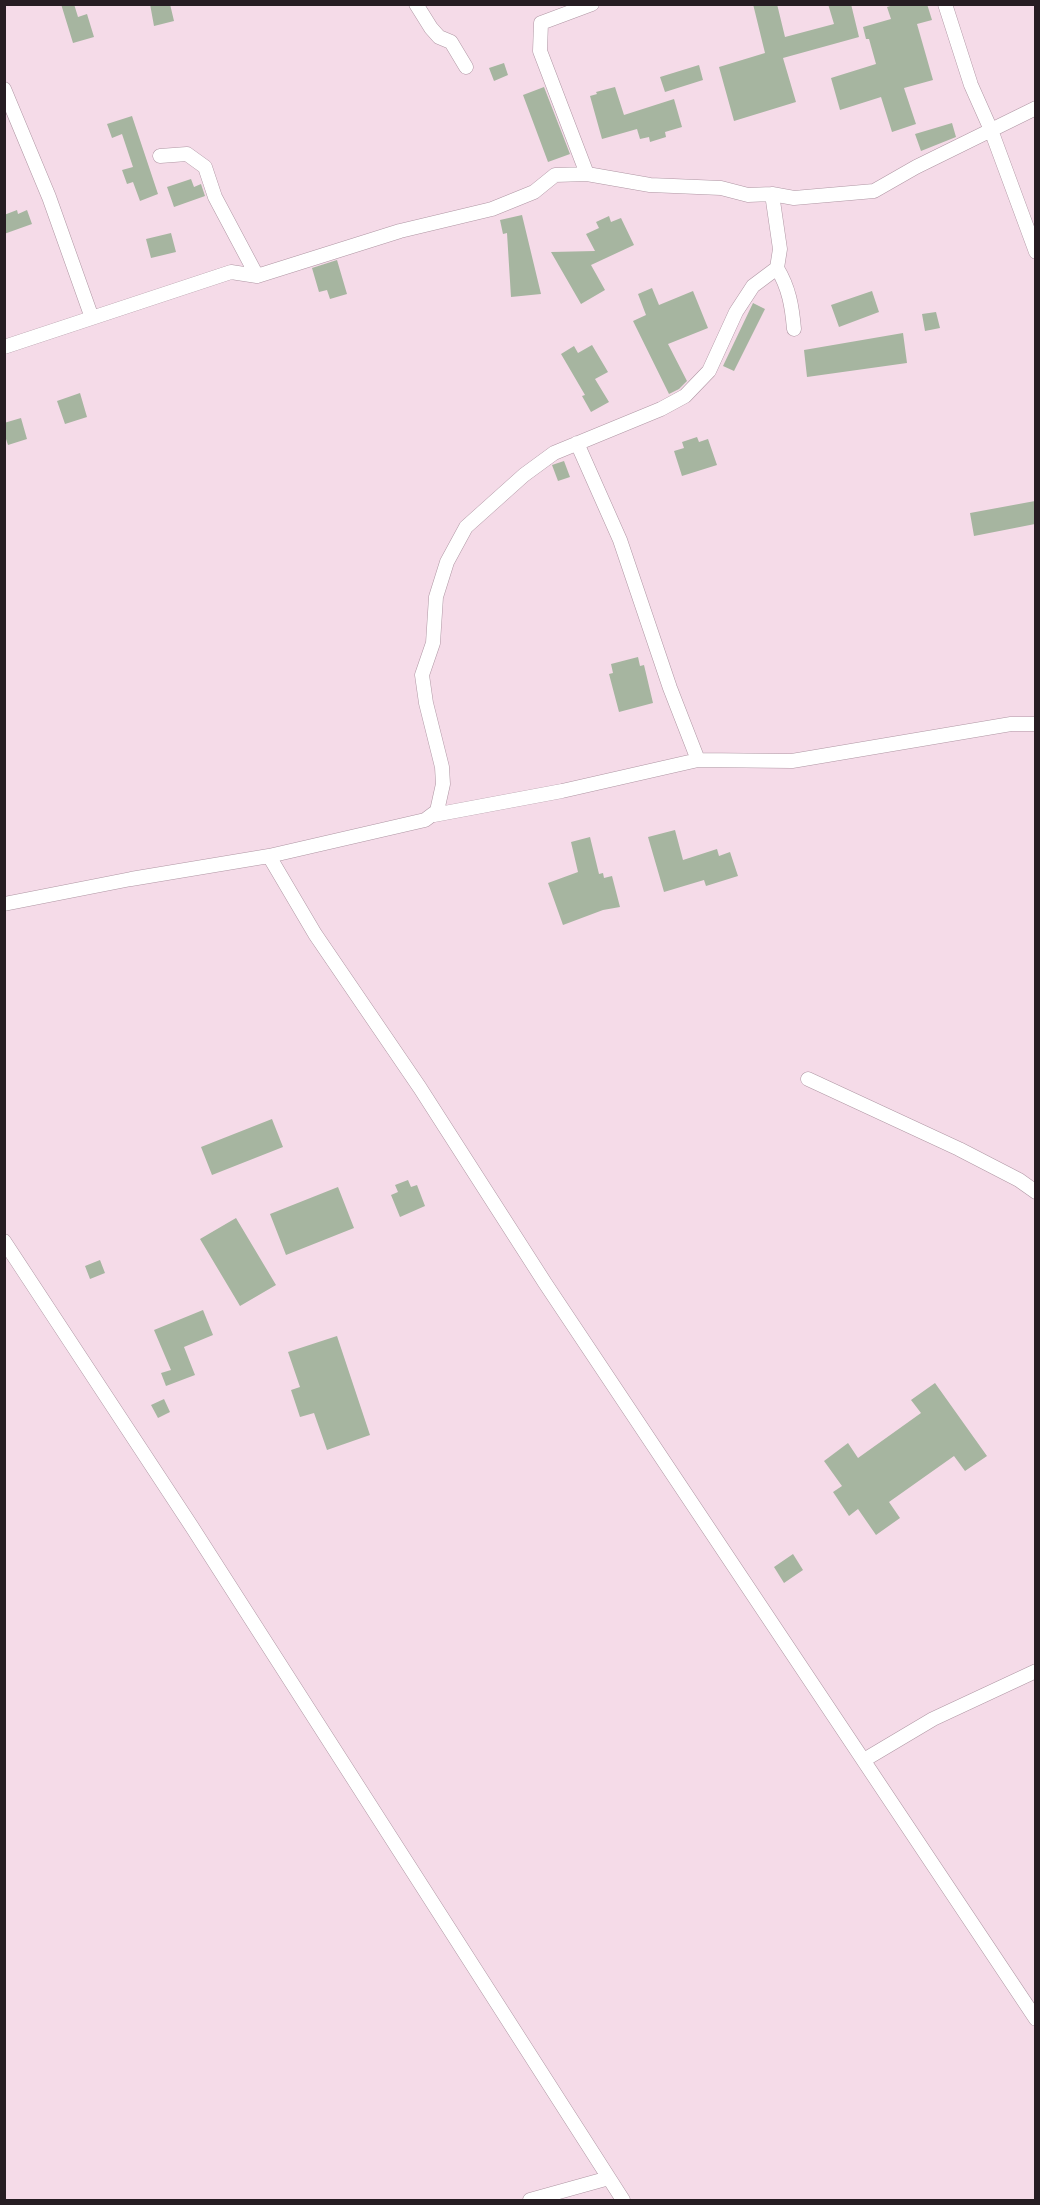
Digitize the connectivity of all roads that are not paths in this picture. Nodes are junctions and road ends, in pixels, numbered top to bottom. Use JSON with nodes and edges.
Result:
{"nodes":[{"id":1,"x":416,"y":4,"type":"edge"},
{"id":2,"x":551,"y":4,"type":"edge"},
{"id":3,"x":592,"y":4,"type":"edge"},
{"id":4,"x":945,"y":4,"type":"edge"},
{"id":5,"x":552,"y":19,"type":"junction"},
{"id":6,"x":466,"y":67,"type":"dead end"},
{"id":7,"x":4,"y":89,"type":"edge"},
{"id":8,"x":1035,"y":108,"type":"edge"},
{"id":9,"x":991,"y":130,"type":"junction"},
{"id":10,"x":160,"y":156,"type":"dead end"},
{"id":11,"x":586,"y":174,"type":"junction"},
{"id":12,"x":772,"y":194,"type":"junction"},
{"id":13,"x":1035,"y":252,"type":"edge"},
{"id":14,"x":777,"y":268,"type":"junction"},
{"id":15,"x":257,"y":276,"type":"junction"},
{"id":16,"x":92,"y":318,"type":"junction"},
{"id":17,"x":794,"y":329,"type":"dead end"},
{"id":18,"x":4,"y":347,"type":"edge"},
{"id":19,"x":578,"y":443,"type":"junction"},
{"id":20,"x":1035,"y":724,"type":"edge"},
{"id":21,"x":698,"y":760,"type":"junction"},
{"id":22,"x":434,"y":814,"type":"junction"},
{"id":23,"x":269,"y":856,"type":"junction"},
{"id":24,"x":4,"y":904,"type":"edge"},
{"id":25,"x":808,"y":1079,"type":"dead end"},
{"id":26,"x":1035,"y":1192,"type":"edge"},
{"id":27,"x":4,"y":1241,"type":"edge"},
{"id":28,"x":1035,"y":1671,"type":"edge"},
{"id":29,"x":864,"y":1760,"type":"junction"},
{"id":30,"x":1035,"y":2019,"type":"edge"},
{"id":31,"x":609,"y":2178,"type":"junction"},
{"id":32,"x":530,"y":2200,"type":"edge"},
{"id":33,"x":623,"y":2200,"type":"edge"}],
"edges":[{"from":1,"to":6,"type":"street"},
{"from":2,"to":5,"type":"street"},
{"from":3,"to":5,"type":"street"},
{"from":4,"to":9,"type":"street"},
{"from":5,"to":11,"type":"street"},
{"from":7,"to":16,"type":"street"},
{"from":8,"to":9,"type":"street"},
{"from":9,"to":12,"type":"street"},
{"from":9,"to":13,"type":"street"},
{"from":10,"to":15,"type":"street"},
{"from":11,"to":12,"type":"street"},
{"from":11,"to":15,"type":"street"},
{"from":12,"to":14,"type":"street"},
{"from":14,"to":17,"type":"street"},
{"from":14,"to":19,"type":"street"},
{"from":15,"to":16,"type":"street"},
{"from":16,"to":18,"type":"street"},
{"from":19,"to":21,"type":"street"},
{"from":19,"to":22,"type":"street"},
{"from":20,"to":21,"type":"street"},
{"from":21,"to":22,"type":"street"},
{"from":22,"to":23,"type":"street"},
{"from":23,"to":24,"type":"street"},
{"from":23,"to":29,"type":"street"},
{"from":25,"to":26,"type":"street"},
{"from":27,"to":31,"type":"street"},
{"from":28,"to":29,"type":"street"},
{"from":29,"to":30,"type":"street"},
{"from":31,"to":32,"type":"street"},
{"from":31,"to":33,"type":"street"}]}
